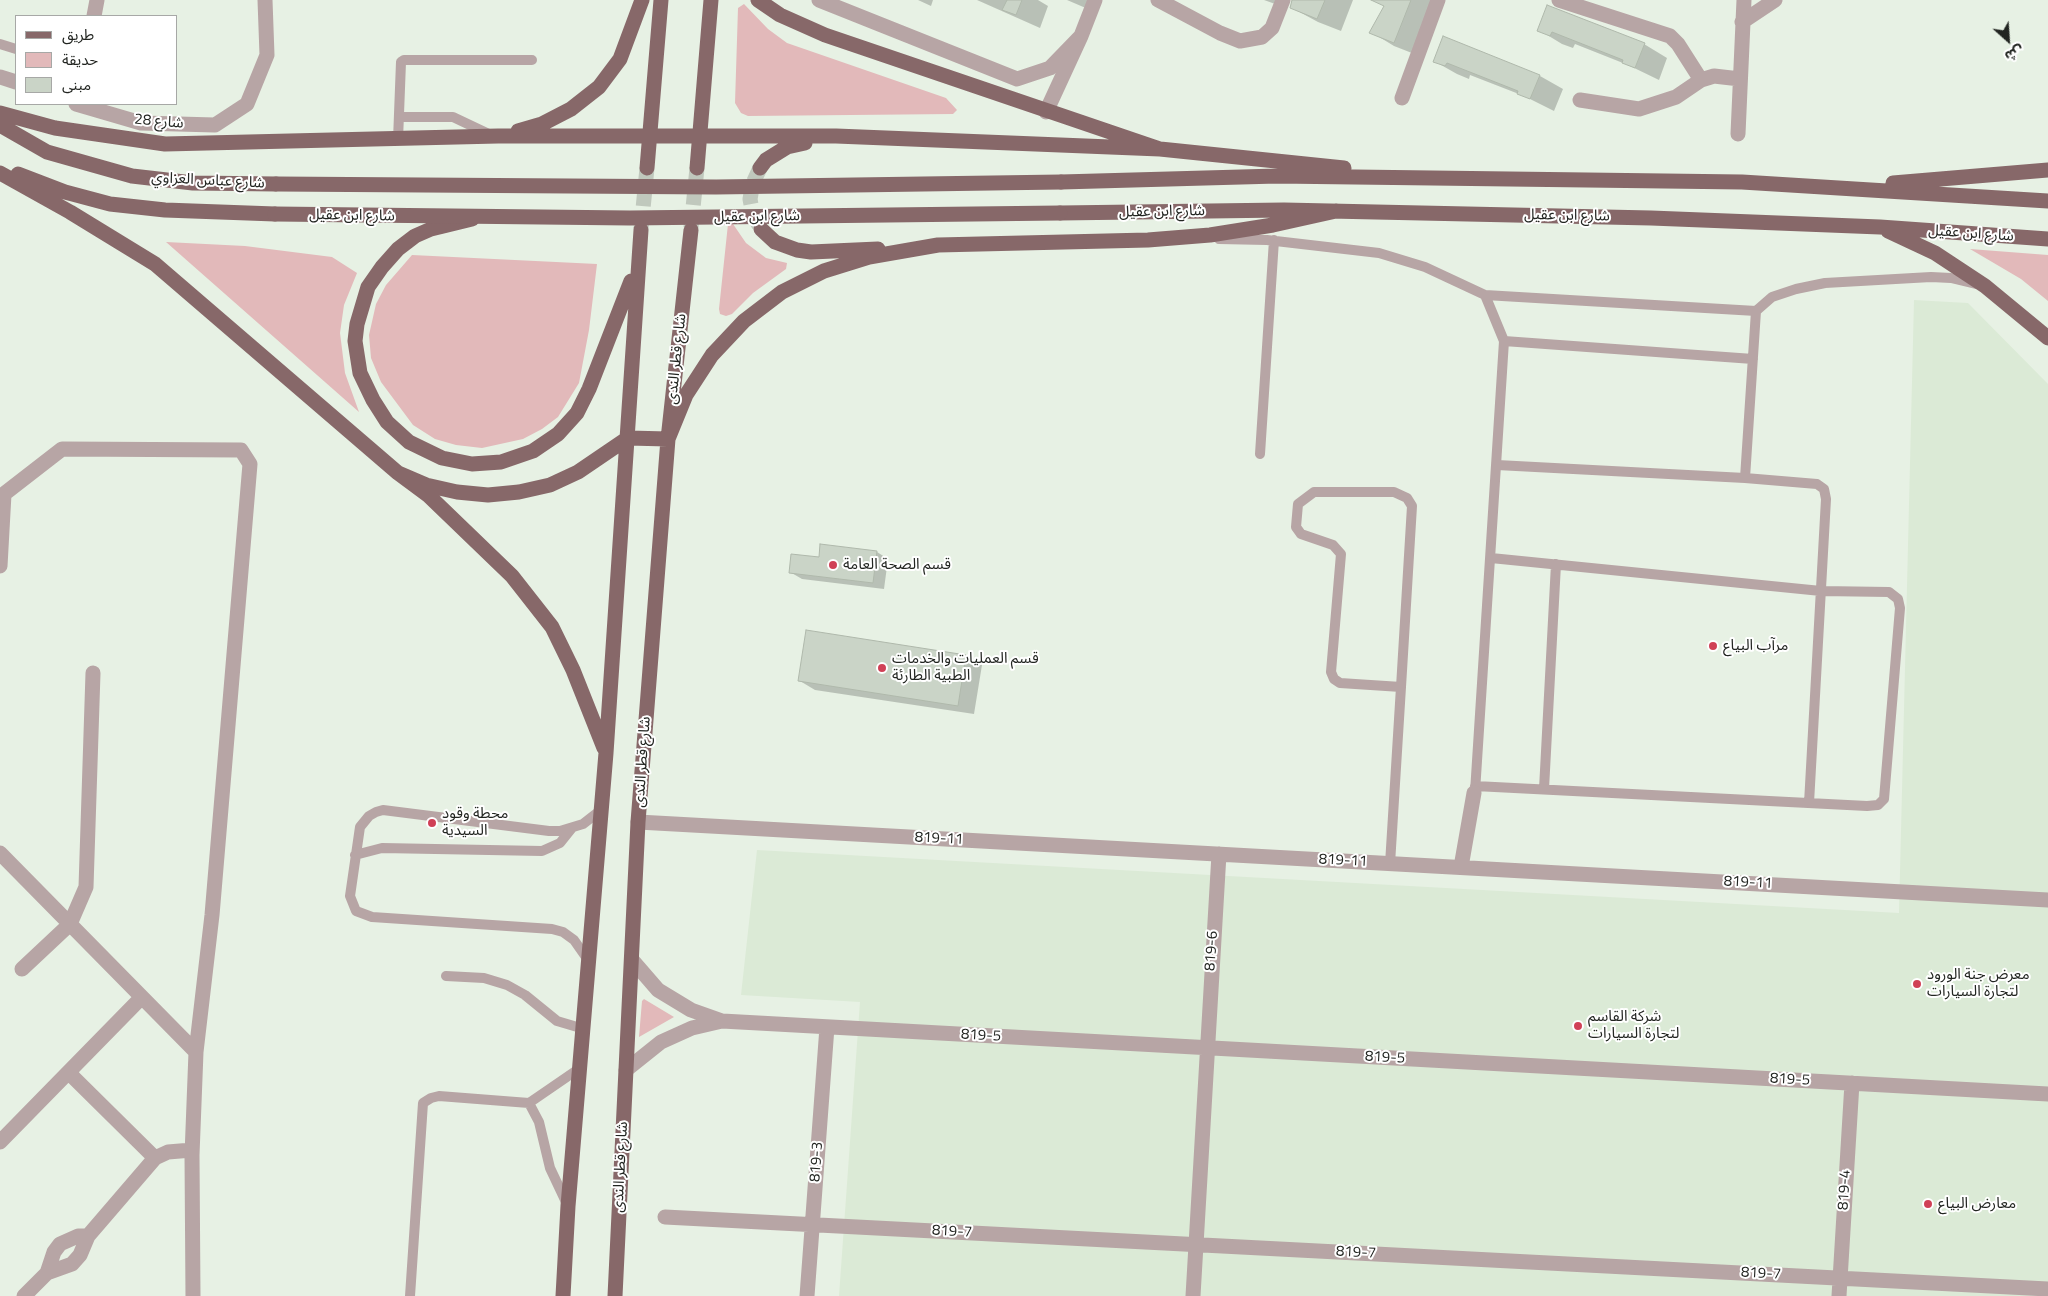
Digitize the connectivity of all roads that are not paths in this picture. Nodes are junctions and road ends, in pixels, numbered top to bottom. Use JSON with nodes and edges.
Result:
{"nodes":[{"id":1,"x":97,"y":0,"type":"edge"},
{"id":2,"x":264,"y":0,"type":"edge"},
{"id":3,"x":642,"y":0,"type":"edge"},
{"id":4,"x":660,"y":0,"type":"edge"},
{"id":5,"x":711,"y":0,"type":"edge"},
{"id":6,"x":758,"y":0,"type":"edge"},
{"id":7,"x":819,"y":0,"type":"edge"},
{"id":8,"x":1095,"y":0,"type":"edge"},
{"id":9,"x":1158,"y":0,"type":"edge"},
{"id":10,"x":1283,"y":0,"type":"edge"},
{"id":11,"x":1438,"y":0,"type":"edge"},
{"id":12,"x":1559,"y":0,"type":"edge"},
{"id":13,"x":1744,"y":0,"type":"edge"},
{"id":14,"x":1775,"y":0,"type":"edge"},
{"id":15,"x":94,"y":15,"type":"edge"},
{"id":16,"x":1742,"y":22,"type":"junction"},
{"id":17,"x":1081,"y":36,"type":"junction"},
{"id":18,"x":0,"y":44,"type":"edge"},
{"id":19,"x":15,"y":49,"type":"edge"},
{"id":20,"x":532,"y":60,"type":"dead end"},
{"id":21,"x":0,"y":77,"type":"edge"},
{"id":22,"x":1740,"y":79,"type":"junction"},
{"id":23,"x":1701,"y":80,"type":"junction"},
{"id":24,"x":15,"y":82,"type":"edge"},
{"id":25,"x":1402,"y":98,"type":"dead end"},
{"id":26,"x":1580,"y":100,"type":"dead end"},
{"id":27,"x":79,"y":105,"type":"edge"},
{"id":28,"x":1046,"y":112,"type":"junction"},
{"id":29,"x":0,"y":113,"type":"edge"},
{"id":30,"x":399,"y":117,"type":"junction"},
{"id":31,"x":0,"y":125,"type":"edge"},
{"id":32,"x":1738,"y":134,"type":"dead end"},
{"id":33,"x":496,"y":136,"type":"junction"},
{"id":34,"x":651,"y":136,"type":"junction"},
{"id":35,"x":836,"y":136,"type":"junction"},
{"id":36,"x":700,"y":137,"type":"junction"},
{"id":37,"x":398,"y":140,"type":"junction"},
{"id":38,"x":1160,"y":149,"type":"junction"},
{"id":39,"x":0,"y":167,"type":"edge"},
{"id":40,"x":648,"y":168,"type":"tunnel mouth"},
{"id":41,"x":697,"y":168,"type":"tunnel mouth"},
{"id":42,"x":760,"y":168,"type":"tunnel mouth"},
{"id":43,"x":2048,"y":170,"type":"edge"},
{"id":44,"x":0,"y":173,"type":"edge"},
{"id":45,"x":1438,"y":178,"type":"junction"},
{"id":46,"x":276,"y":184,"type":"joint"},
{"id":47,"x":1839,"y":188,"type":"junction"},
{"id":48,"x":2048,"y":200,"type":"edge"},
{"id":49,"x":1336,"y":211,"type":"junction"},
{"id":50,"x":275,"y":214,"type":"joint"},
{"id":51,"x":475,"y":218,"type":"junction"},
{"id":52,"x":1880,"y":227,"type":"junction"},
{"id":53,"x":761,"y":229,"type":"tunnel mouth"},
{"id":54,"x":641,"y":230,"type":"tunnel mouth"},
{"id":55,"x":691,"y":230,"type":"tunnel mouth"},
{"id":56,"x":1178,"y":238,"type":"junction"},
{"id":57,"x":2048,"y":239,"type":"edge"},
{"id":58,"x":1274,"y":240,"type":"junction"},
{"id":59,"x":938,"y":245,"type":"junction"},
{"id":60,"x":637,"y":266,"type":"junction"},
{"id":61,"x":1985,"y":286,"type":"junction"},
{"id":62,"x":1485,"y":295,"type":"junction"},
{"id":63,"x":1756,"y":311,"type":"junction"},
{"id":64,"x":2048,"y":338,"type":"edge"},
{"id":65,"x":1504,"y":340,"type":"junction"},
{"id":66,"x":1753,"y":358,"type":"junction"},
{"id":67,"x":628,"y":438,"type":"junction"},
{"id":68,"x":668,"y":439,"type":"junction"},
{"id":69,"x":1260,"y":454,"type":"dead end"},
{"id":70,"x":1497,"y":465,"type":"junction"},
{"id":71,"x":398,"y":473,"type":"junction"},
{"id":72,"x":1745,"y":478,"type":"junction"},
{"id":73,"x":2,"y":493,"type":"edge"},
{"id":74,"x":1492,"y":558,"type":"junction"},
{"id":75,"x":1556,"y":564,"type":"junction"},
{"id":76,"x":0,"y":566,"type":"edge"},
{"id":77,"x":1821,"y":591,"type":"junction"},
{"id":78,"x":93,"y":673,"type":"dead end"},
{"id":79,"x":1401,"y":687,"type":"junction"},
{"id":80,"x":606,"y":754,"type":"junction"},
{"id":81,"x":1475,"y":789,"type":"junction"},
{"id":82,"x":1544,"y":789,"type":"junction"},
{"id":83,"x":1809,"y":803,"type":"junction"},
{"id":84,"x":601,"y":810,"type":"junction"},
{"id":85,"x":638,"y":822,"type":"junction"},
{"id":86,"x":572,"y":828,"type":"junction"},
{"id":87,"x":0,"y":853,"type":"edge"},
{"id":88,"x":1218,"y":854,"type":"junction"},
{"id":89,"x":355,"y":855,"type":"junction"},
{"id":90,"x":1390,"y":864,"type":"junction"},
{"id":91,"x":1461,"y":867,"type":"junction"},
{"id":92,"x":2048,"y":900,"type":"edge"},
{"id":93,"x":70,"y":924,"type":"junction"},
{"id":94,"x":588,"y":960,"type":"junction"},
{"id":95,"x":632,"y":960,"type":"junction"},
{"id":96,"x":22,"y":969,"type":"dead end"},
{"id":97,"x":446,"y":976,"type":"dead end"},
{"id":98,"x":142,"y":997,"type":"junction"},
{"id":99,"x":722,"y":1022,"type":"junction"},
{"id":100,"x":827,"y":1027,"type":"junction"},
{"id":101,"x":584,"y":1029,"type":"junction"},
{"id":102,"x":1206,"y":1048,"type":"junction"},
{"id":103,"x":196,"y":1052,"type":"junction"},
{"id":104,"x":580,"y":1068,"type":"junction"},
{"id":105,"x":626,"y":1070,"type":"junction"},
{"id":106,"x":69,"y":1073,"type":"junction"},
{"id":107,"x":1852,"y":1083,"type":"junction"},
{"id":108,"x":2048,"y":1094,"type":"edge"},
{"id":109,"x":529,"y":1103,"type":"junction"},
{"id":110,"x":0,"y":1142,"type":"edge"},
{"id":111,"x":192,"y":1150,"type":"junction"},
{"id":112,"x":155,"y":1158,"type":"junction"},
{"id":113,"x":568,"y":1206,"type":"junction"},
{"id":114,"x":665,"y":1216,"type":"dead end"},
{"id":115,"x":812,"y":1224,"type":"junction"},
{"id":116,"x":88,"y":1236,"type":"junction"},
{"id":117,"x":1195,"y":1244,"type":"junction"},
{"id":118,"x":47,"y":1273,"type":"junction"},
{"id":119,"x":1840,"y":1278,"type":"junction"},
{"id":120,"x":2048,"y":1289,"type":"edge"},
{"id":121,"x":24,"y":1296,"type":"edge"},
{"id":122,"x":193,"y":1296,"type":"edge"},
{"id":123,"x":410,"y":1296,"type":"edge"},
{"id":124,"x":563,"y":1296,"type":"edge"},
{"id":125,"x":615,"y":1296,"type":"edge"},
{"id":126,"x":807,"y":1296,"type":"edge"},
{"id":127,"x":1193,"y":1296,"type":"edge"},
{"id":128,"x":1839,"y":1296,"type":"edge"}],
"edges":[{"from":1,"to":15,"type":"street"},
{"from":2,"to":27,"type":"street","name":"شارع 28"},
{"from":3,"to":33,"type":"main road"},
{"from":4,"to":34,"type":"main road"},
{"from":5,"to":36,"type":"main road"},
{"from":6,"to":28,"type":"main road"},
{"from":7,"to":17,"type":"street"},
{"from":8,"to":17,"type":"street"},
{"from":9,"to":10,"type":"street"},
{"from":11,"to":25,"type":"street"},
{"from":12,"to":23,"type":"street"},
{"from":13,"to":16,"type":"street"},
{"from":14,"to":16,"type":"street"},
{"from":16,"to":22,"type":"street"},
{"from":17,"to":28,"type":"street"},
{"from":18,"to":19,"type":"lane"},
{"from":20,"to":30,"type":"lane"},
{"from":21,"to":24,"type":"street"},
{"from":22,"to":23,"type":"street"},
{"from":22,"to":32,"type":"street"},
{"from":23,"to":26,"type":"street"},
{"from":28,"to":38,"type":"main road"},
{"from":29,"to":37,"type":"main road"},
{"from":30,"to":33,"type":"lane"},
{"from":30,"to":37,"type":"lane"},
{"from":31,"to":46,"type":"main road","name":"شارع عباس العزاوي"},
{"from":33,"to":34,"type":"main road"},
{"from":33,"to":37,"type":"main road"},
{"from":34,"to":36,"type":"main road"},
{"from":34,"to":40,"type":"main road"},
{"from":35,"to":36,"type":"main road"},
{"from":35,"to":38,"type":"main road"},
{"from":35,"to":42,"type":"main road"},
{"from":36,"to":41,"type":"main road"},
{"from":38,"to":45,"type":"main road"},
{"from":39,"to":50,"type":"main road","name":"شارع عباس العزاوي"},
{"from":43,"to":47,"type":"main road"},
{"from":44,"to":71,"type":"main road"},
{"from":45,"to":46,"type":"main road","name":"شارع ابن عقيل","bridge":true},
{"from":45,"to":47,"type":"main road","name":"شارع ابن عقيل"},
{"from":47,"to":48,"type":"main road","name":"شارع ابن عقيل"},
{"from":49,"to":51,"type":"main road","name":"شارع ابن عقيل","bridge":true},
{"from":49,"to":52,"type":"main road","name":"شارع ابن عقيل"},
{"from":49,"to":56,"type":"main road"},
{"from":50,"to":51,"type":"main road","name":"شارع ابن عقيل","bridge":true},
{"from":51,"to":60,"type":"main road"},
{"from":52,"to":57,"type":"main road","name":"شارع ابن عقيل"},
{"from":52,"to":61,"type":"main road"},
{"from":53,"to":59,"type":"main road"},
{"from":54,"to":60,"type":"main road"},
{"from":55,"to":68,"type":"main road","name":"شارع قطر الندى"},
{"from":56,"to":58,"type":"lane"},
{"from":56,"to":59,"type":"main road"},
{"from":58,"to":62,"type":"lane"},
{"from":58,"to":69,"type":"lane"},
{"from":59,"to":68,"type":"main road"},
{"from":60,"to":67,"type":"main road"},
{"from":61,"to":63,"type":"lane"},
{"from":61,"to":64,"type":"main road"},
{"from":62,"to":63,"type":"lane"},
{"from":62,"to":65,"type":"lane"},
{"from":63,"to":66,"type":"lane"},
{"from":65,"to":66,"type":"lane"},
{"from":65,"to":70,"type":"lane"},
{"from":66,"to":72,"type":"lane"},
{"from":67,"to":68,"type":"main road"},
{"from":67,"to":71,"type":"main road"},
{"from":67,"to":80,"type":"main road"},
{"from":68,"to":85,"type":"main road","name":"شارع قطر الندى"},
{"from":70,"to":72,"type":"lane"},
{"from":70,"to":74,"type":"lane"},
{"from":71,"to":80,"type":"main road"},
{"from":72,"to":77,"type":"lane"},
{"from":73,"to":76,"type":"street"},
{"from":73,"to":103,"type":"street"},
{"from":74,"to":75,"type":"lane"},
{"from":74,"to":81,"type":"lane"},
{"from":75,"to":77,"type":"lane"},
{"from":75,"to":82,"type":"lane"},
{"from":77,"to":83,"type":"lane"},
{"from":77,"to":83,"type":"lane"},
{"from":78,"to":93,"type":"street"},
{"from":79,"to":79,"type":"lane"},
{"from":79,"to":90,"type":"lane"},
{"from":80,"to":84,"type":"main road"},
{"from":81,"to":82,"type":"lane"},
{"from":81,"to":91,"type":"street"},
{"from":82,"to":83,"type":"lane"},
{"from":84,"to":86,"type":"lane"},
{"from":84,"to":94,"type":"main road"},
{"from":85,"to":88,"type":"street","name":"819-11"},
{"from":85,"to":95,"type":"main road","name":"شارع قطر الندى"},
{"from":86,"to":89,"type":"lane"},
{"from":86,"to":89,"type":"lane"},
{"from":87,"to":93,"type":"street"},
{"from":88,"to":90,"type":"street","name":"819-11"},
{"from":88,"to":102,"type":"street","name":"819-6"},
{"from":89,"to":94,"type":"lane"},
{"from":90,"to":91,"type":"street","name":"819-11"},
{"from":91,"to":92,"type":"street","name":"819-11"},
{"from":93,"to":96,"type":"street"},
{"from":93,"to":98,"type":"street"},
{"from":94,"to":101,"type":"main road"},
{"from":95,"to":99,"type":"street","name":"819-5"},
{"from":95,"to":105,"type":"main road","name":"شارع قطر الندى"},
{"from":97,"to":101,"type":"lane"},
{"from":98,"to":103,"type":"street"},
{"from":98,"to":106,"type":"street"},
{"from":99,"to":100,"type":"street","name":"819-5"},
{"from":99,"to":105,"type":"street","name":"819-5"},
{"from":100,"to":102,"type":"street","name":"819-5"},
{"from":100,"to":115,"type":"street","name":"819-3"},
{"from":101,"to":104,"type":"main road"},
{"from":102,"to":107,"type":"street","name":"819-5"},
{"from":102,"to":117,"type":"street","name":"819-6"},
{"from":103,"to":111,"type":"street"},
{"from":104,"to":109,"type":"lane"},
{"from":104,"to":113,"type":"main road"},
{"from":105,"to":125,"type":"main road","name":"شارع قطر الندى"},
{"from":106,"to":110,"type":"street"},
{"from":106,"to":112,"type":"street"},
{"from":107,"to":108,"type":"street","name":"819-5"},
{"from":107,"to":119,"type":"street","name":"819-4"},
{"from":109,"to":113,"type":"lane"},
{"from":109,"to":123,"type":"lane"},
{"from":111,"to":112,"type":"street"},
{"from":111,"to":122,"type":"street"},
{"from":112,"to":116,"type":"street"},
{"from":113,"to":124,"type":"main road"},
{"from":114,"to":115,"type":"street","name":"819-7"},
{"from":115,"to":117,"type":"street","name":"819-7"},
{"from":115,"to":126,"type":"street","name":"819-3"},
{"from":116,"to":118,"type":"street"},
{"from":116,"to":118,"type":"street"},
{"from":117,"to":119,"type":"street","name":"819-7"},
{"from":117,"to":127,"type":"street","name":"819-6"},
{"from":118,"to":121,"type":"street"},
{"from":119,"to":120,"type":"street","name":"819-7"},
{"from":119,"to":128,"type":"street","name":"819-4"}]}
